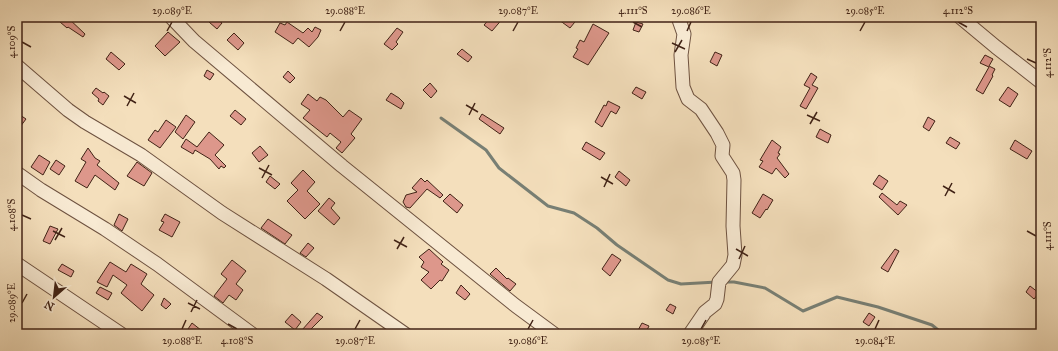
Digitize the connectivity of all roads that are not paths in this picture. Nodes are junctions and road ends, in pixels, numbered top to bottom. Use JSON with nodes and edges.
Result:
{"nodes":[{"id":1,"x":171,"y":17,"type":"edge"},
{"id":2,"x":678,"y":17,"type":"edge"},
{"id":3,"x":960,"y":17,"type":"edge"},
{"id":4,"x":17,"y":66,"type":"edge"},
{"id":5,"x":1041,"y":82,"type":"edge"},
{"id":6,"x":17,"y":173,"type":"edge"},
{"id":7,"x":19,"y":268,"type":"edge"},
{"id":8,"x":122,"y":334,"type":"edge"},
{"id":9,"x":252,"y":334,"type":"edge"},
{"id":10,"x":404,"y":334,"type":"edge"},
{"id":11,"x":554,"y":334,"type":"edge"},
{"id":12,"x":690,"y":334,"type":"edge"}],
"edges":[{"from":1,"to":11,"type":"street"},
{"from":2,"to":12,"type":"street"},
{"from":3,"to":5,"type":"street"},
{"from":4,"to":10,"type":"street"},
{"from":6,"to":9,"type":"street"},
{"from":7,"to":8,"type":"street"}]}
